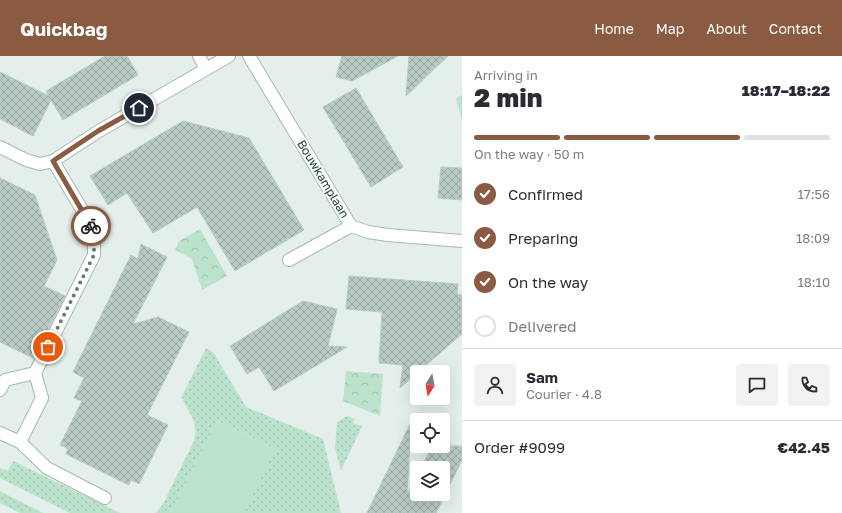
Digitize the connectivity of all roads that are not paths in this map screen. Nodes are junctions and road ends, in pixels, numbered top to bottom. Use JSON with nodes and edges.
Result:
{"nodes":[{"id":1,"x":199,"y":56,"type":"edge"},
{"id":2,"x":228,"y":56,"type":"edge"},
{"id":3,"x":249,"y":56,"type":"edge"},
{"id":4,"x":206,"y":69,"type":"junction"},
{"id":5,"x":0,"y":147,"type":"edge"},
{"id":6,"x":53,"y":161,"type":"junction"},
{"id":7,"x":351,"y":226,"type":"junction"},
{"id":8,"x":462,"y":241,"type":"edge"},
{"id":9,"x":289,"y":260,"type":"dead end"},
{"id":10,"x":35,"y":373,"type":"junction"},
{"id":11,"x":0,"y":390,"type":"edge"},
{"id":12,"x":0,"y":433,"type":"edge"},
{"id":13,"x":20,"y":442,"type":"junction"},
{"id":14,"x":105,"y":498,"type":"dead end"}],
"edges":[{"from":1,"to":4,"type":"street"},
{"from":2,"to":4,"type":"street"},
{"from":3,"to":7,"type":"street","name":"Bouwkamplaan"},
{"from":4,"to":6,"type":"street"},
{"from":5,"to":6,"type":"street"},
{"from":6,"to":10,"type":"street"},
{"from":7,"to":8,"type":"street","name":"Bouwkamplaan"},
{"from":7,"to":9,"type":"street"},
{"from":10,"to":11,"type":"street"},
{"from":10,"to":13,"type":"street"},
{"from":12,"to":13,"type":"street"},
{"from":13,"to":14,"type":"street"}]}
